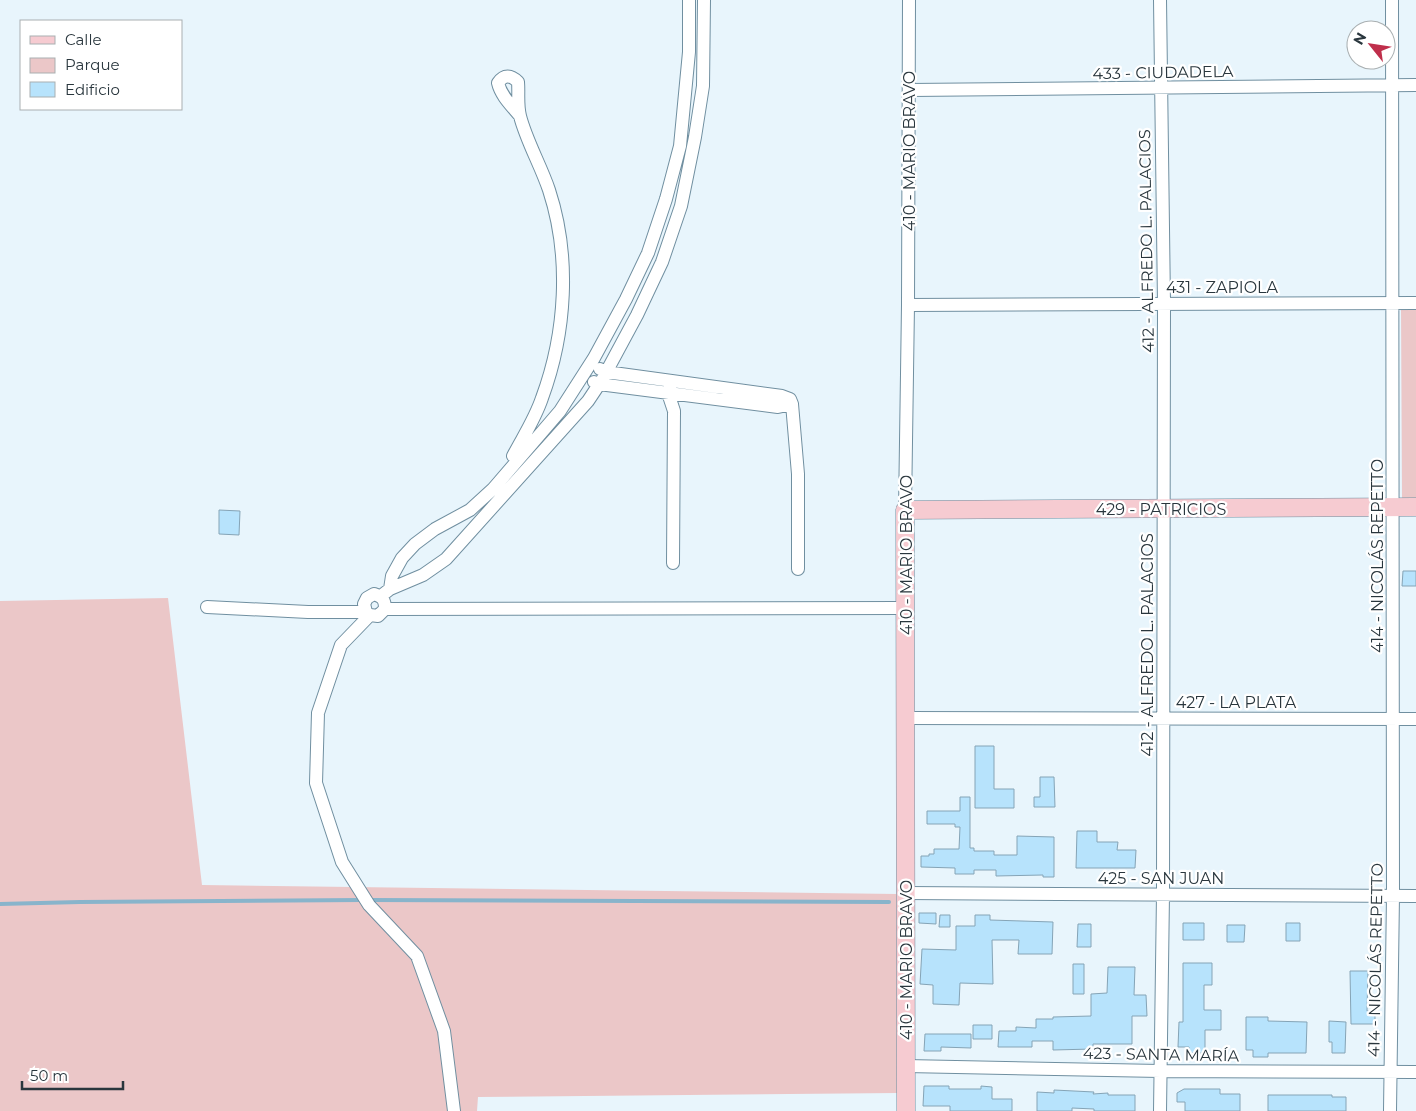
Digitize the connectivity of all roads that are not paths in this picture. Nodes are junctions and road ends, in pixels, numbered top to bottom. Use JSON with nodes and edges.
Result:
{"nodes":[{"id":1,"x":688,"y":0,"type":"edge"},
{"id":2,"x":704,"y":0,"type":"edge"},
{"id":3,"x":909,"y":0,"type":"edge"},
{"id":4,"x":1160,"y":0,"type":"edge"},
{"id":5,"x":1392,"y":0,"type":"edge"},
{"id":6,"x":1416,"y":85,"type":"edge"},
{"id":7,"x":1392,"y":86,"type":"junction"},
{"id":8,"x":1161,"y":88,"type":"junction"},
{"id":9,"x":910,"y":90,"type":"junction"},
{"id":10,"x":520,"y":116,"type":"dead end"},
{"id":11,"x":1393,"y":303,"type":"junction"},
{"id":12,"x":1416,"y":303,"type":"edge"},
{"id":13,"x":1164,"y":304,"type":"junction"},
{"id":14,"x":908,"y":305,"type":"junction"},
{"id":15,"x":591,"y":364,"type":"junction"},
{"id":16,"x":606,"y":372,"type":"junction"},
{"id":17,"x":583,"y":377,"type":"junction"},
{"id":18,"x":599,"y":384,"type":"junction"},
{"id":19,"x":670,"y":387,"type":"junction"},
{"id":20,"x":496,"y":494,"type":"junction"},
{"id":21,"x":1393,"y":507,"type":"junction"},
{"id":22,"x":1416,"y":507,"type":"edge"},
{"id":23,"x":1163,"y":509,"type":"junction"},
{"id":24,"x":905,"y":510,"type":"junction"},
{"id":25,"x":673,"y":563,"type":"dead end"},
{"id":26,"x":798,"y":569,"type":"dead end"},
{"id":27,"x":385,"y":593,"type":"junction"},
{"id":28,"x":207,"y":607,"type":"dead end"},
{"id":29,"x":905,"y":608,"type":"junction"},
{"id":30,"x":385,"y":609,"type":"junction"},
{"id":31,"x":368,"y":613,"type":"junction"},
{"id":32,"x":906,"y":718,"type":"junction"},
{"id":33,"x":1393,"y":718,"type":"junction"},
{"id":34,"x":1163,"y":719,"type":"junction"},
{"id":35,"x":1416,"y":719,"type":"edge"},
{"id":36,"x":906,"y":893,"type":"junction"},
{"id":37,"x":1163,"y":894,"type":"junction"},
{"id":38,"x":1393,"y":895,"type":"junction"},
{"id":39,"x":1416,"y":896,"type":"edge"},
{"id":40,"x":906,"y":1066,"type":"junction"},
{"id":41,"x":1160,"y":1071,"type":"junction"},
{"id":42,"x":1416,"y":1072,"type":"edge"},
{"id":43,"x":1390,"y":1073,"type":"junction"},
{"id":44,"x":454,"y":1111,"type":"edge"},
{"id":45,"x":906,"y":1111,"type":"edge"},
{"id":46,"x":1160,"y":1111,"type":"edge"},
{"id":47,"x":1390,"y":1111,"type":"edge"}],
"edges":[{"from":1,"to":15,"type":"street"},
{"from":2,"to":16,"type":"street"},
{"from":3,"to":9,"type":"street","name":"410 - MARIO BRAVO"},
{"from":4,"to":8,"type":"street","name":"412 - ALFREDO L. PALACIOS"},
{"from":5,"to":7,"type":"street","name":"414 - NICOLÁS REPETTO"},
{"from":6,"to":7,"type":"street","name":"433 - CIUDADELA"},
{"from":7,"to":8,"type":"street","name":"433 - CIUDADELA"},
{"from":7,"to":11,"type":"street","name":"414 - NICOLÁS REPETTO"},
{"from":8,"to":9,"type":"street","name":"433 - CIUDADELA"},
{"from":8,"to":13,"type":"street","name":"412 - ALFREDO L. PALACIOS"},
{"from":9,"to":14,"type":"street","name":"410 - MARIO BRAVO"},
{"from":10,"to":20,"type":"street"},
{"from":11,"to":12,"type":"street","name":"431 - ZAPIOLA"},
{"from":11,"to":13,"type":"street","name":"431 - ZAPIOLA"},
{"from":11,"to":21,"type":"street","name":"414 - NICOLÁS REPETTO"},
{"from":13,"to":14,"type":"street","name":"431 - ZAPIOLA"},
{"from":13,"to":23,"type":"street","name":"412 - ALFREDO L. PALACIOS"},
{"from":14,"to":24,"type":"street","name":"410 - MARIO BRAVO"},
{"from":15,"to":16,"type":"street"},
{"from":15,"to":17,"type":"street"},
{"from":16,"to":18,"type":"street"},
{"from":16,"to":19,"type":"street"},
{"from":17,"to":18,"type":"street"},
{"from":17,"to":20,"type":"street"},
{"from":18,"to":19,"type":"street"},
{"from":18,"to":20,"type":"street"},
{"from":19,"to":25,"type":"street"},
{"from":19,"to":26,"type":"street"},
{"from":20,"to":27,"type":"street"},
{"from":20,"to":27,"type":"street"},
{"from":21,"to":22,"type":"street","name":"429 - PATRICIOS"},
{"from":21,"to":23,"type":"street","name":"429 - PATRICIOS"},
{"from":21,"to":33,"type":"street","name":"414 - NICOLÁS REPETTO"},
{"from":23,"to":24,"type":"street","name":"429 - PATRICIOS"},
{"from":23,"to":34,"type":"street","name":"412 - ALFREDO L. PALACIOS"},
{"from":24,"to":29,"type":"street","name":"410 - MARIO BRAVO"},
{"from":27,"to":30,"type":"street"},
{"from":27,"to":31,"type":"street"},
{"from":28,"to":31,"type":"street"},
{"from":29,"to":30,"type":"street"},
{"from":29,"to":32,"type":"street","name":"410 - MARIO BRAVO"},
{"from":30,"to":31,"type":"street"},
{"from":31,"to":44,"type":"street"},
{"from":32,"to":34,"type":"street","name":"427 - LA PLATA"},
{"from":32,"to":36,"type":"street","name":"410 - MARIO BRAVO"},
{"from":33,"to":34,"type":"street","name":"427 - LA PLATA"},
{"from":33,"to":35,"type":"street","name":"427 - LA PLATA"},
{"from":33,"to":38,"type":"street","name":"414 - NICOLÁS REPETTO"},
{"from":34,"to":37,"type":"street","name":"412 - ALFREDO L. PALACIOS"},
{"from":36,"to":37,"type":"street","name":"425 - SAN JUAN"},
{"from":36,"to":40,"type":"street","name":"410 - MARIO BRAVO"},
{"from":37,"to":38,"type":"street","name":"425 - SAN JUAN"},
{"from":37,"to":41,"type":"street","name":"412 - ALFREDO L. PALACIOS"},
{"from":38,"to":39,"type":"street","name":"425 - SAN JUAN"},
{"from":38,"to":43,"type":"street","name":"414 - NICOLÁS REPETTO"},
{"from":40,"to":41,"type":"street","name":"423 - SANTA MARÍA"},
{"from":40,"to":45,"type":"street","name":"410 - MARIO BRAVO"},
{"from":41,"to":43,"type":"street","name":"423 - SANTA MARÍA"},
{"from":41,"to":46,"type":"street","name":"412 - ALFREDO L. PALACIOS"},
{"from":42,"to":43,"type":"street","name":"423 - SANTA MARÍA"},
{"from":43,"to":47,"type":"street","name":"414 - NICOLÁS REPETTO"}]}
